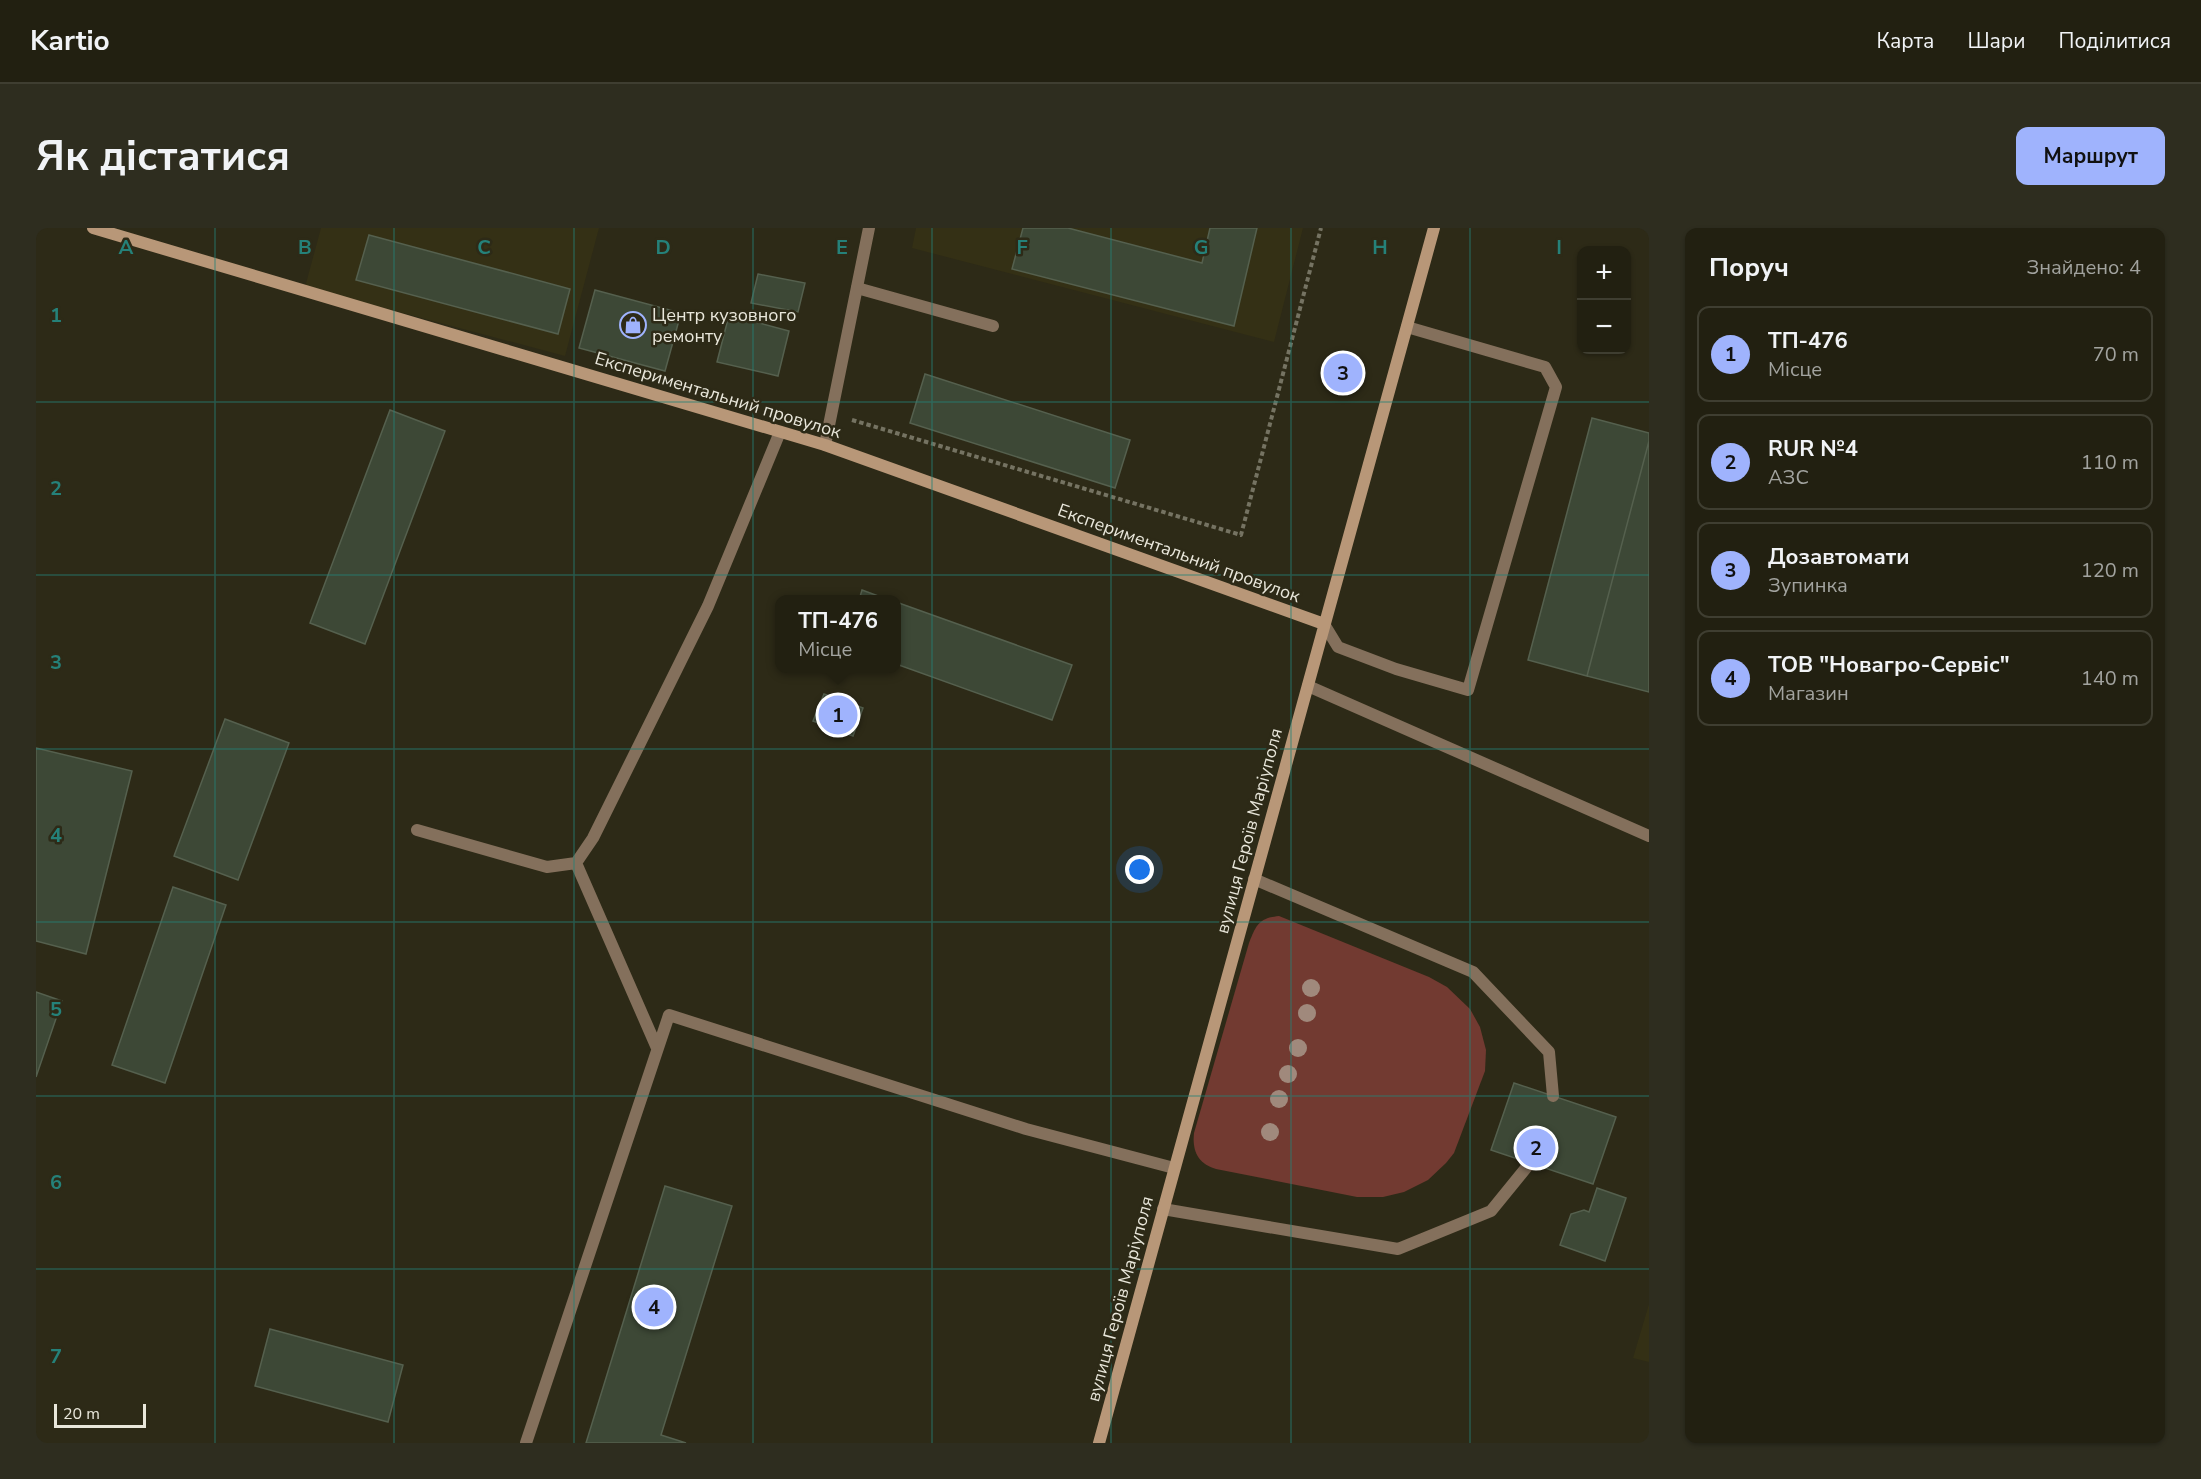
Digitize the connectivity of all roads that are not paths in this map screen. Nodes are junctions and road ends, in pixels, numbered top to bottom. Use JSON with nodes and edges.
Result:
{"nodes":[{"id":1,"x":93,"y":228,"type":"edge"},
{"id":2,"x":869,"y":228,"type":"edge"},
{"id":3,"x":1434,"y":228,"type":"edge"},
{"id":4,"x":857,"y":288,"type":"junction"},
{"id":5,"x":993,"y":326,"type":"dead end"},
{"id":6,"x":1407,"y":327,"type":"junction"},
{"id":7,"x":780,"y":432,"type":"junction"},
{"id":8,"x":825,"y":445,"type":"junction"},
{"id":9,"x":1324,"y":624,"type":"junction"},
{"id":10,"x":1308,"y":686,"type":"junction"},
{"id":11,"x":417,"y":830,"type":"dead end"},
{"id":12,"x":1649,"y":836,"type":"edge"},
{"id":13,"x":576,"y":862,"type":"junction"},
{"id":14,"x":1254,"y":879,"type":"junction"},
{"id":15,"x":657,"y":1048,"type":"junction"},
{"id":16,"x":1553,"y":1096,"type":"dead end"},
{"id":17,"x":1530,"y":1163,"type":"dead end"},
{"id":18,"x":1174,"y":1168,"type":"junction"},
{"id":19,"x":1163,"y":1209,"type":"junction"},
{"id":20,"x":526,"y":1443,"type":"edge"},
{"id":21,"x":1099,"y":1443,"type":"edge"}],
"edges":[{"from":1,"to":7,"type":"street","name":"Експериментальний провулок"},
{"from":2,"to":4,"type":"street"},
{"from":3,"to":6,"type":"street","name":"вулиця Героїв Маріуполя"},
{"from":4,"to":5,"type":"street"},
{"from":4,"to":8,"type":"street"},
{"from":6,"to":9,"type":"street","name":"вулиця Героїв Маріуполя"},
{"from":6,"to":9,"type":"street"},
{"from":7,"to":8,"type":"street","name":"Експериментальний провулок"},
{"from":7,"to":13,"type":"street"},
{"from":8,"to":9,"type":"street","name":"Експериментальний провулок"},
{"from":9,"to":10,"type":"street","name":"вулиця Героїв Маріуполя"},
{"from":10,"to":12,"type":"street"},
{"from":10,"to":14,"type":"street","name":"вулиця Героїв Маріуполя"},
{"from":11,"to":13,"type":"street"},
{"from":13,"to":15,"type":"street"},
{"from":14,"to":16,"type":"street"},
{"from":14,"to":18,"type":"street","name":"вулиця Героїв Маріуполя"},
{"from":15,"to":18,"type":"street"},
{"from":15,"to":20,"type":"street"},
{"from":17,"to":19,"type":"street"},
{"from":18,"to":19,"type":"street","name":"вулиця Героїв Маріуполя"},
{"from":19,"to":21,"type":"street","name":"вулиця Героїв Маріуполя"}]}
